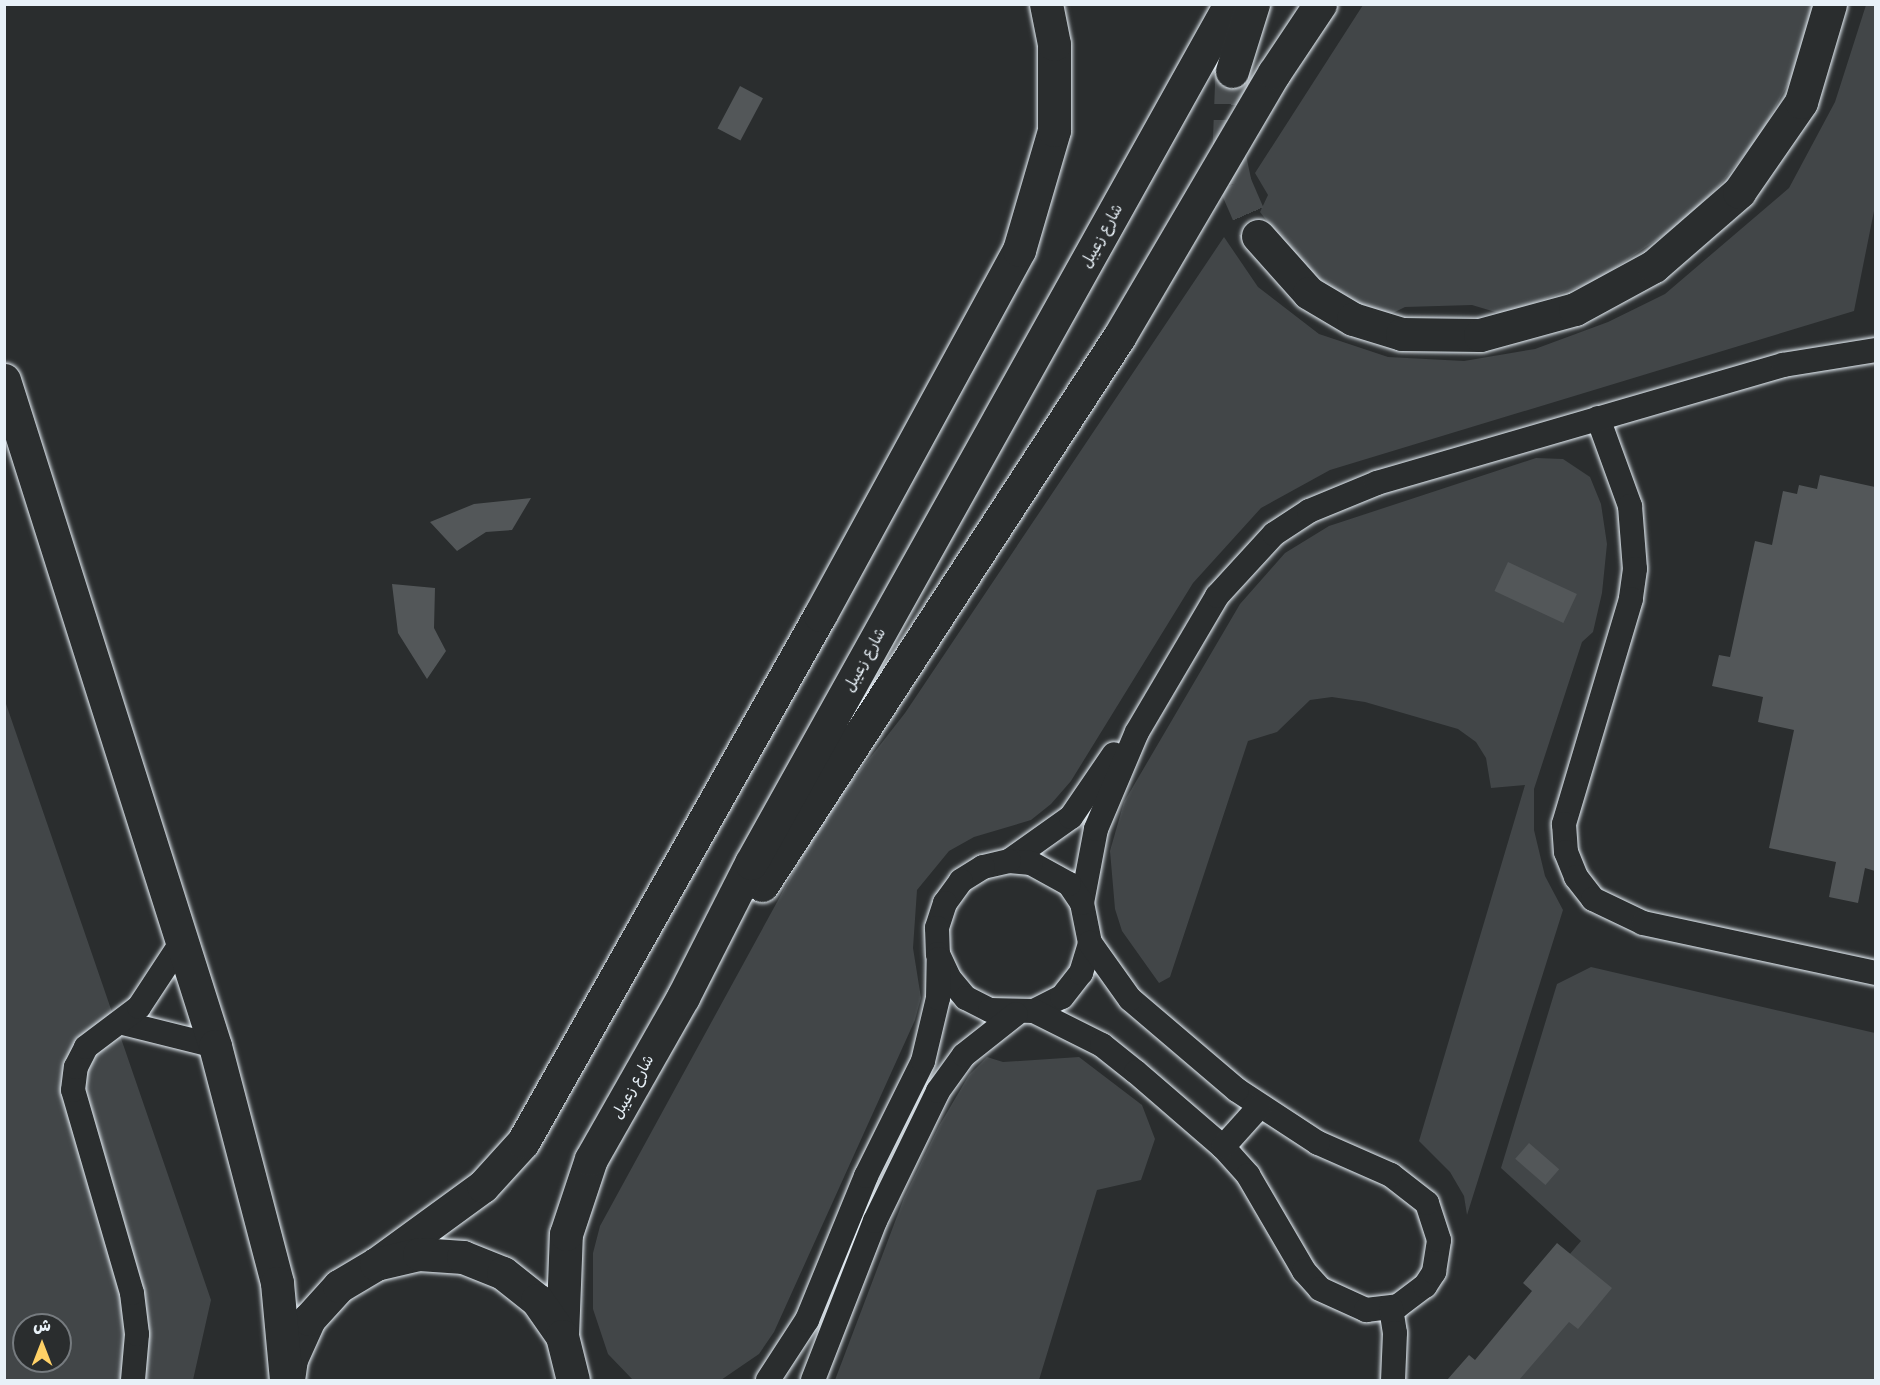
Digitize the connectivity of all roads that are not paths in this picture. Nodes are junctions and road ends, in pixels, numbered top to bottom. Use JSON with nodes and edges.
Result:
{"nodes":[{"id":1,"x":1046,"y":4,"type":"edge"},
{"id":2,"x":1230,"y":4,"type":"edge"},
{"id":3,"x":1253,"y":4,"type":"edge"},
{"id":4,"x":1320,"y":4,"type":"edge"},
{"id":5,"x":1830,"y":4,"type":"edge"},
{"id":6,"x":1232,"y":71,"type":"tunnel mouth"},
{"id":7,"x":1258,"y":236,"type":"tunnel mouth"},
{"id":8,"x":1875,"y":351,"type":"edge"},
{"id":9,"x":4,"y":380,"type":"edge"},
{"id":10,"x":1598,"y":418,"type":"junction"},
{"id":11,"x":1137,"y":732,"type":"junction"},
{"id":12,"x":1009,"y":861,"type":"junction"},
{"id":13,"x":1082,"y":903,"type":"junction"},
{"id":14,"x":183,"y":940,"type":"junction"},
{"id":15,"x":1090,"y":943,"type":"junction"},
{"id":16,"x":938,"y":954,"type":"junction"},
{"id":17,"x":1875,"y":973,"type":"edge"},
{"id":18,"x":683,"y":997,"type":"junction"},
{"id":19,"x":1025,"y":1012,"type":"junction"},
{"id":20,"x":123,"y":1023,"type":"junction"},
{"id":21,"x":215,"y":1046,"type":"junction"},
{"id":22,"x":1259,"y":1107,"type":"junction"},
{"id":23,"x":1223,"y":1147,"type":"junction"},
{"id":24,"x":376,"y":1264,"type":"junction"},
{"id":25,"x":1391,"y":1308,"type":"junction"},
{"id":26,"x":574,"y":1366,"type":"edge"},
{"id":27,"x":133,"y":1380,"type":"edge"},
{"id":28,"x":287,"y":1380,"type":"edge"},
{"id":29,"x":768,"y":1380,"type":"edge"},
{"id":30,"x":813,"y":1380,"type":"edge"},
{"id":31,"x":1393,"y":1380,"type":"edge"}],
"edges":[{"from":1,"to":24,"type":"main road"},
{"from":2,"to":18,"type":"main road","name":"شارع زعيبل"},
{"from":3,"to":6,"type":"main road"},
{"from":4,"to":18,"type":"main road"},
{"from":5,"to":7,"type":"main road"},
{"from":8,"to":10,"type":"street"},
{"from":9,"to":14,"type":"main road"},
{"from":10,"to":11,"type":"street"},
{"from":10,"to":17,"type":"street"},
{"from":11,"to":12,"type":"street"},
{"from":11,"to":13,"type":"street"},
{"from":12,"to":13,"type":"street"},
{"from":12,"to":16,"type":"street"},
{"from":13,"to":15,"type":"street"},
{"from":14,"to":20,"type":"street"},
{"from":14,"to":21,"type":"main road"},
{"from":15,"to":19,"type":"street"},
{"from":15,"to":22,"type":"street"},
{"from":16,"to":19,"type":"street"},
{"from":16,"to":29,"type":"street"},
{"from":18,"to":26,"type":"main road","name":"شارع زعيبل"},
{"from":19,"to":23,"type":"street"},
{"from":19,"to":30,"type":"street"},
{"from":20,"to":21,"type":"street"},
{"from":20,"to":27,"type":"street"},
{"from":21,"to":28,"type":"main road"},
{"from":22,"to":23,"type":"street"},
{"from":22,"to":25,"type":"street"},
{"from":23,"to":25,"type":"street"},
{"from":24,"to":26,"type":"main road"},
{"from":24,"to":28,"type":"main road"},
{"from":25,"to":31,"type":"street"}]}
